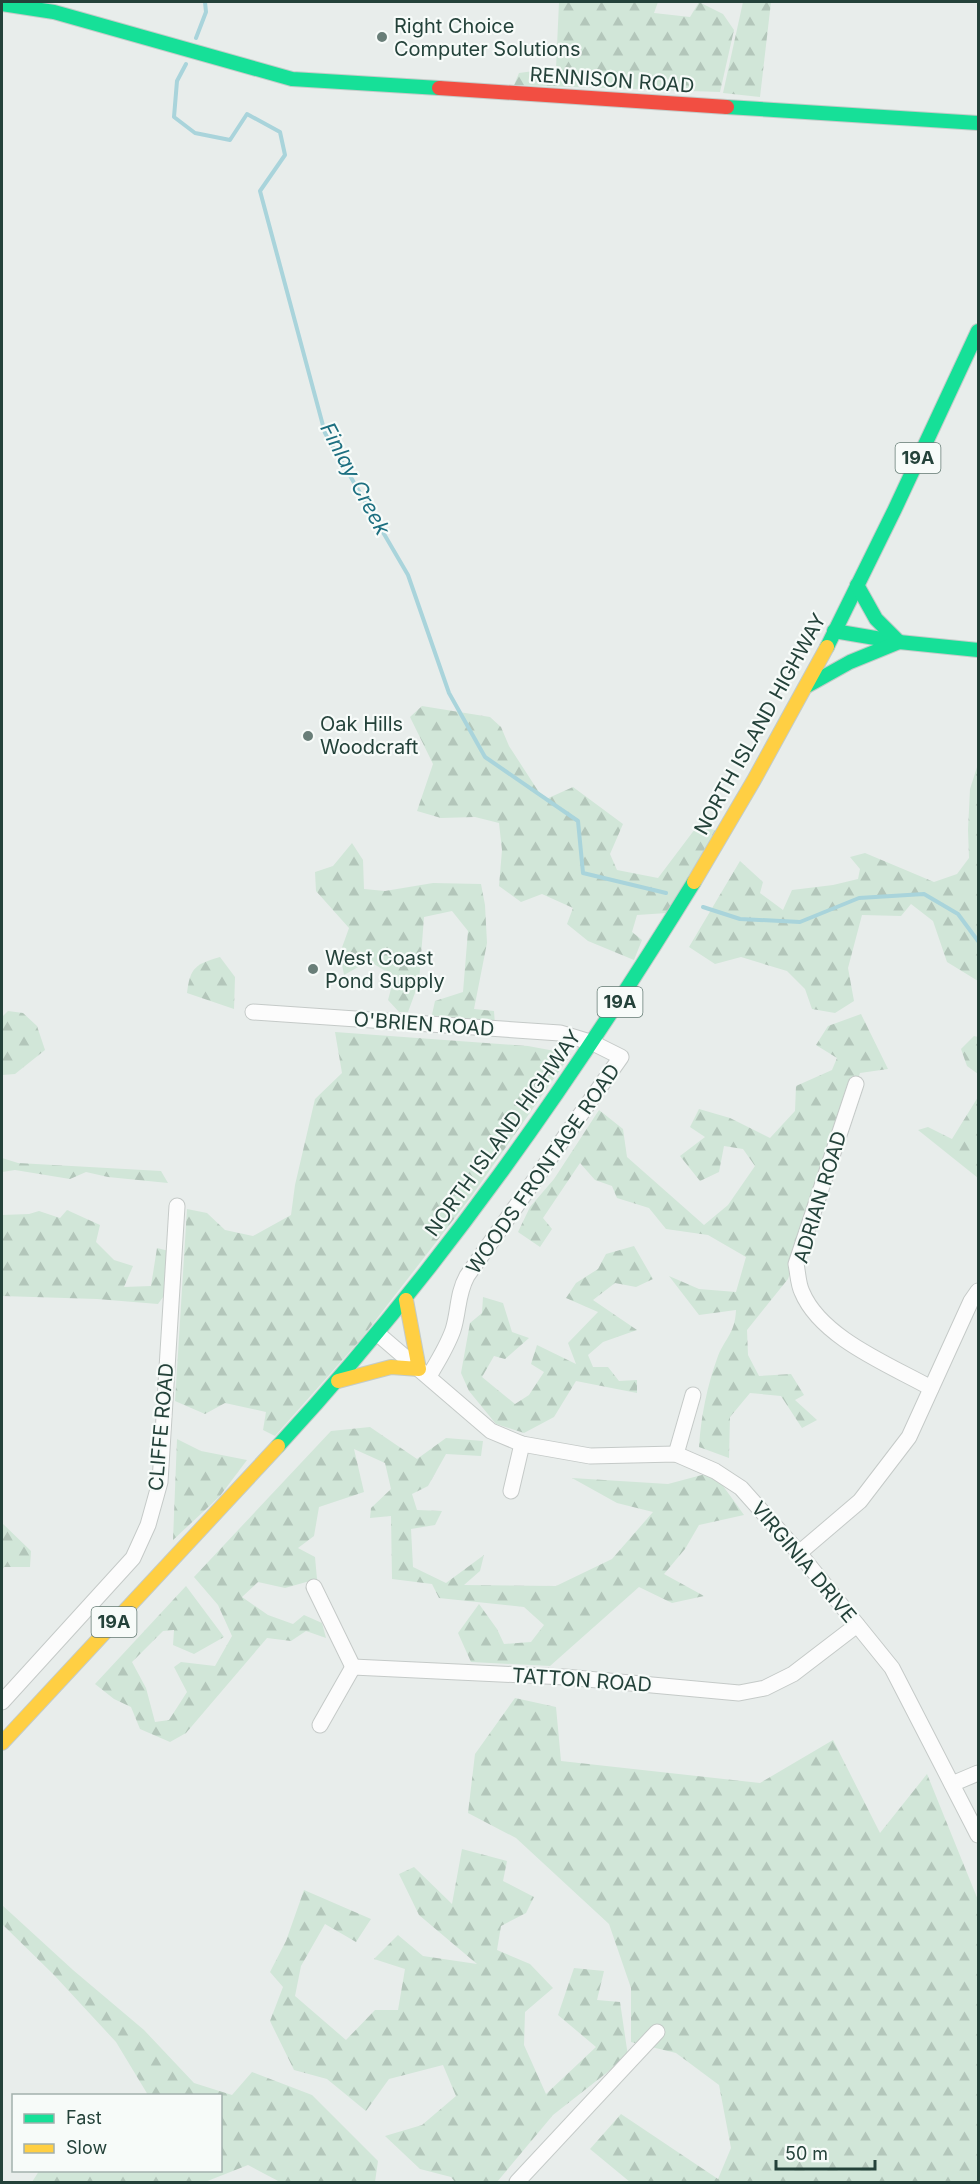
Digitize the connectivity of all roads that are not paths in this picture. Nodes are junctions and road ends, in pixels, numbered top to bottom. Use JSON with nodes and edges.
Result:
{"nodes":[{"id":1,"x":2,"y":4,"type":"edge"},
{"id":2,"x":978,"y":123,"type":"edge"},
{"id":3,"x":978,"y":331,"type":"edge"},
{"id":4,"x":857,"y":585,"type":"junction"},
{"id":5,"x":834,"y":631,"type":"junction"},
{"id":6,"x":899,"y":642,"type":"junction"},
{"id":7,"x":978,"y":650,"type":"edge"},
{"id":8,"x":807,"y":686,"type":"junction"},
{"id":9,"x":253,"y":1012,"type":"dead end"},
{"id":10,"x":593,"y":1042,"type":"junction"},
{"id":11,"x":856,"y":1084,"type":"dead end"},
{"id":12,"x":177,"y":1206,"type":"dead end"},
{"id":13,"x":978,"y":1291,"type":"edge"},
{"id":14,"x":406,"y":1300,"type":"junction"},
{"id":15,"x":378,"y":1334,"type":"junction"},
{"id":16,"x":424,"y":1373,"type":"junction"},
{"id":17,"x":338,"y":1381,"type":"junction"},
{"id":18,"x":931,"y":1388,"type":"junction"},
{"id":19,"x":693,"y":1395,"type":"dead end"},
{"id":20,"x":522,"y":1444,"type":"junction"},
{"id":21,"x":676,"y":1454,"type":"junction"},
{"id":22,"x":511,"y":1491,"type":"dead end"},
{"id":23,"x":798,"y":1553,"type":"junction"},
{"id":24,"x":314,"y":1587,"type":"dead end"},
{"id":25,"x":857,"y":1625,"type":"junction"},
{"id":26,"x":353,"y":1667,"type":"junction"},
{"id":27,"x":2,"y":1702,"type":"edge"},
{"id":28,"x":320,"y":1725,"type":"dead end"},
{"id":29,"x":2,"y":1743,"type":"edge"},
{"id":30,"x":978,"y":1773,"type":"edge"},
{"id":31,"x":952,"y":1784,"type":"junction"},
{"id":32,"x":978,"y":1835,"type":"edge"},
{"id":33,"x":657,"y":2032,"type":"dead end"},
{"id":34,"x":518,"y":2182,"type":"edge"}],
"edges":[{"from":1,"to":2,"type":"main road","name":"RENNISON ROAD"},
{"from":3,"to":4,"type":"main road","name":"NORTH ISLAND HIGHWAY","number":"19A"},
{"from":4,"to":5,"type":"main road","name":"NORTH ISLAND HIGHWAY","number":"19A"},
{"from":4,"to":6,"type":"main road"},
{"from":5,"to":6,"type":"main road"},
{"from":5,"to":8,"type":"main road","name":"NORTH ISLAND HIGHWAY","number":"19A"},
{"from":6,"to":7,"type":"main road"},
{"from":6,"to":8,"type":"main road"},
{"from":8,"to":10,"type":"main road","name":"NORTH ISLAND HIGHWAY","number":"19A"},
{"from":9,"to":10,"type":"street","name":"O'BRIEN ROAD"},
{"from":10,"to":14,"type":"main road","name":"NORTH ISLAND HIGHWAY","number":"19A"},
{"from":10,"to":16,"type":"street","name":"WOODS FRONTAGE ROAD"},
{"from":11,"to":18,"type":"street","name":"ADRIAN ROAD"},
{"from":12,"to":27,"type":"street","name":"CLIFFE ROAD"},
{"from":13,"to":18,"type":"street"},
{"from":14,"to":15,"type":"main road","name":"NORTH ISLAND HIGHWAY","number":"19A"},
{"from":14,"to":16,"type":"main road"},
{"from":15,"to":16,"type":"street","name":"VIRGINIA DRIVE"},
{"from":15,"to":17,"type":"main road","name":"NORTH ISLAND HIGHWAY","number":"19A"},
{"from":16,"to":17,"type":"main road"},
{"from":16,"to":20,"type":"street","name":"VIRGINIA DRIVE"},
{"from":17,"to":29,"type":"main road","name":"NORTH ISLAND HIGHWAY","number":"19A"},
{"from":18,"to":23,"type":"street"},
{"from":19,"to":21,"type":"street"},
{"from":20,"to":21,"type":"street","name":"VIRGINIA DRIVE"},
{"from":20,"to":22,"type":"street"},
{"from":21,"to":23,"type":"street","name":"VIRGINIA DRIVE"},
{"from":23,"to":25,"type":"street","name":"VIRGINIA DRIVE"},
{"from":24,"to":26,"type":"street"},
{"from":25,"to":26,"type":"street","name":"TATTON ROAD"},
{"from":25,"to":31,"type":"street","name":"VIRGINIA DRIVE"},
{"from":26,"to":28,"type":"street"},
{"from":30,"to":31,"type":"street"},
{"from":31,"to":32,"type":"street","name":"VIRGINIA DRIVE"},
{"from":33,"to":34,"type":"street"}]}
